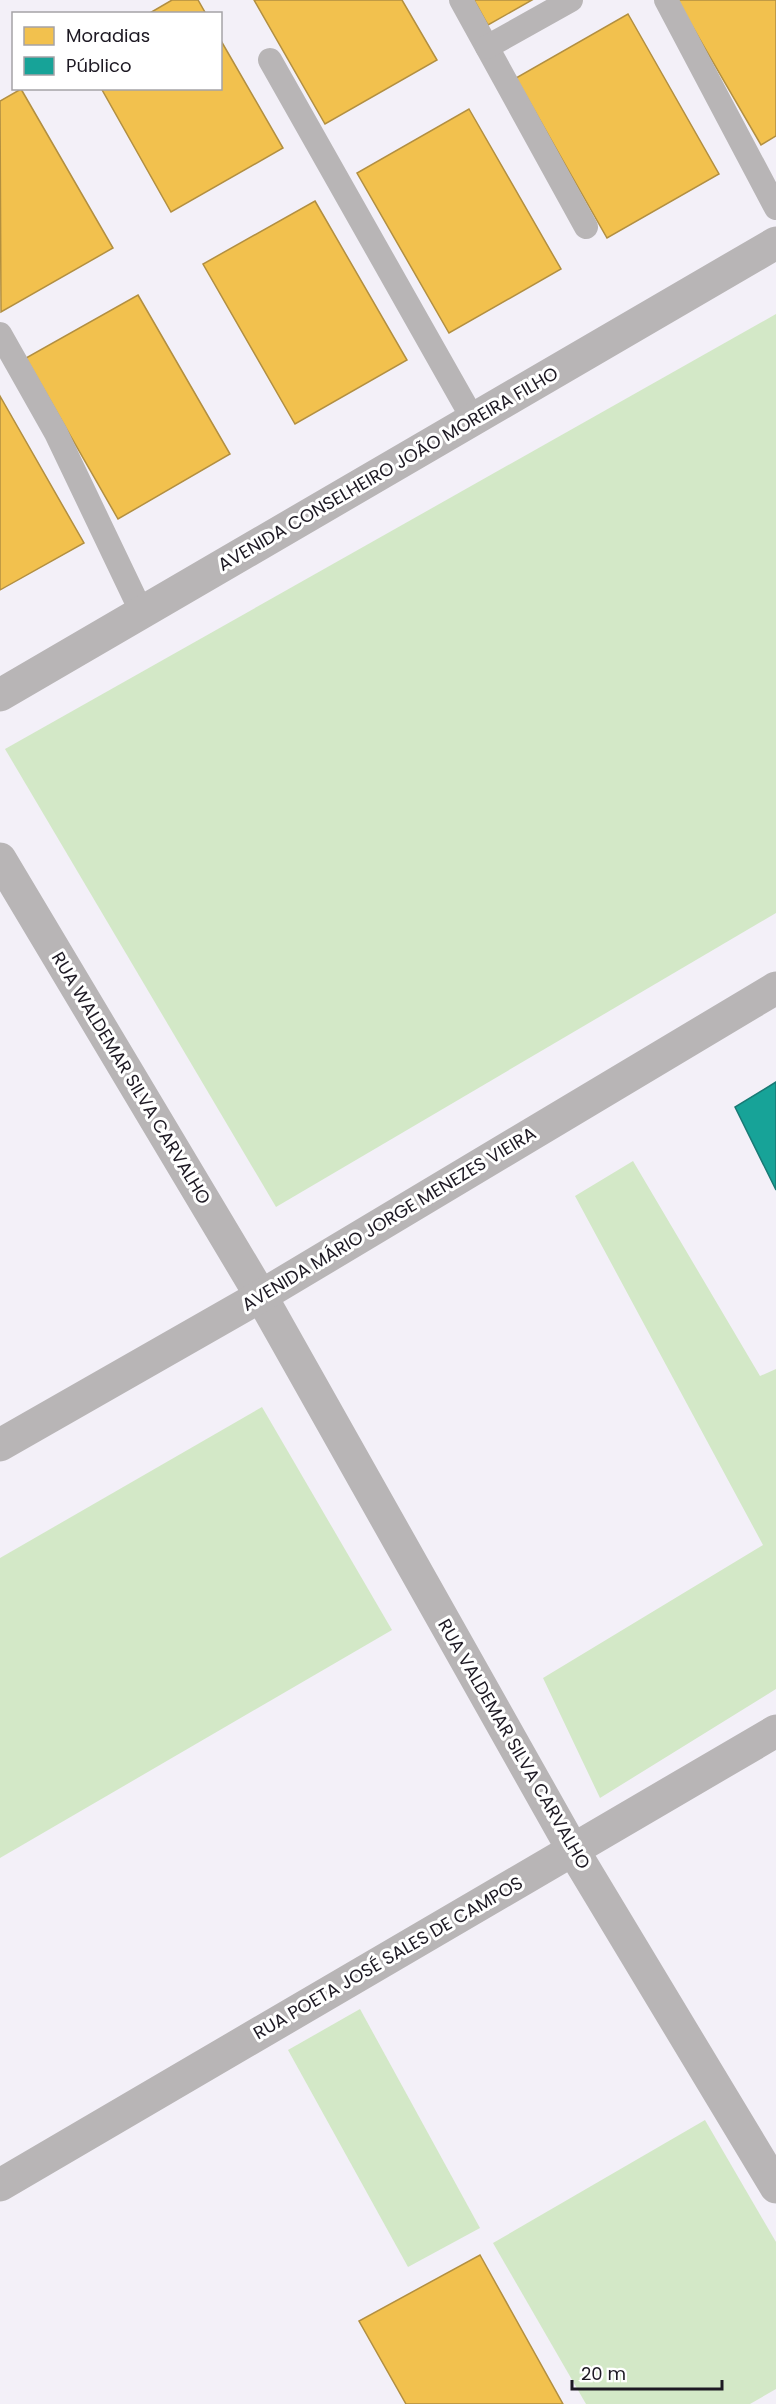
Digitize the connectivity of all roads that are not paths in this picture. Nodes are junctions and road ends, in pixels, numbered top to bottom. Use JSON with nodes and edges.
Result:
{"nodes":[{"id":1,"x":461,"y":0,"type":"edge"},
{"id":2,"x":571,"y":0,"type":"edge"},
{"id":3,"x":666,"y":0,"type":"edge"},
{"id":4,"x":487,"y":48,"type":"junction"},
{"id":5,"x":270,"y":60,"type":"dead end"},
{"id":6,"x":776,"y":208,"type":"edge"},
{"id":7,"x":586,"y":226,"type":"dead end"},
{"id":8,"x":776,"y":243,"type":"edge"},
{"id":9,"x":0,"y":334,"type":"edge"},
{"id":10,"x":473,"y":419,"type":"junction"},
{"id":11,"x":142,"y":613,"type":"junction"},
{"id":12,"x":0,"y":695,"type":"edge"},
{"id":13,"x":0,"y":859,"type":"edge"},
{"id":14,"x":776,"y":988,"type":"edge"},
{"id":15,"x":261,"y":1296,"type":"junction"},
{"id":16,"x":0,"y":1445,"type":"edge"},
{"id":17,"x":776,"y":1731,"type":"edge"},
{"id":18,"x":573,"y":1850,"type":"junction"},
{"id":19,"x":0,"y":2185,"type":"edge"},
{"id":20,"x":776,"y":2187,"type":"edge"}],
"edges":[{"from":1,"to":4,"type":"lane"},
{"from":2,"to":4,"type":"lane"},
{"from":3,"to":6,"type":"lane"},
{"from":4,"to":7,"type":"lane"},
{"from":5,"to":10,"type":"lane"},
{"from":8,"to":10,"type":"street","name":"AVENIDA CONSELHEIRO JOÃO MOREIRA FILHO"},
{"from":9,"to":11,"type":"lane"},
{"from":10,"to":11,"type":"street","name":"AVENIDA CONSELHEIRO JOÃO MOREIRA FILHO"},
{"from":11,"to":12,"type":"street","name":"AVENIDA CONSELHEIRO JOÃO MOREIRA FILHO"},
{"from":13,"to":15,"type":"street","name":"RUA WALDEMAR SILVA CARVALHO"},
{"from":14,"to":15,"type":"street","name":"AVENIDA MÁRIO JORGE MENEZES VIEIRA"},
{"from":15,"to":16,"type":"street","name":"AVENIDA MÁRIO JORGE MENEZES VIEIRA"},
{"from":15,"to":18,"type":"street","name":"RUA VALDEMAR SILVA CARVALHO"},
{"from":17,"to":18,"type":"street","name":"RUA POETA JOSÉ SALES DE CAMPOS"},
{"from":18,"to":19,"type":"street","name":"RUA POETA JOSÉ SALES DE CAMPOS"},
{"from":18,"to":20,"type":"street","name":"RUA VALDEMAR SILVA CARVALHO"}]}
